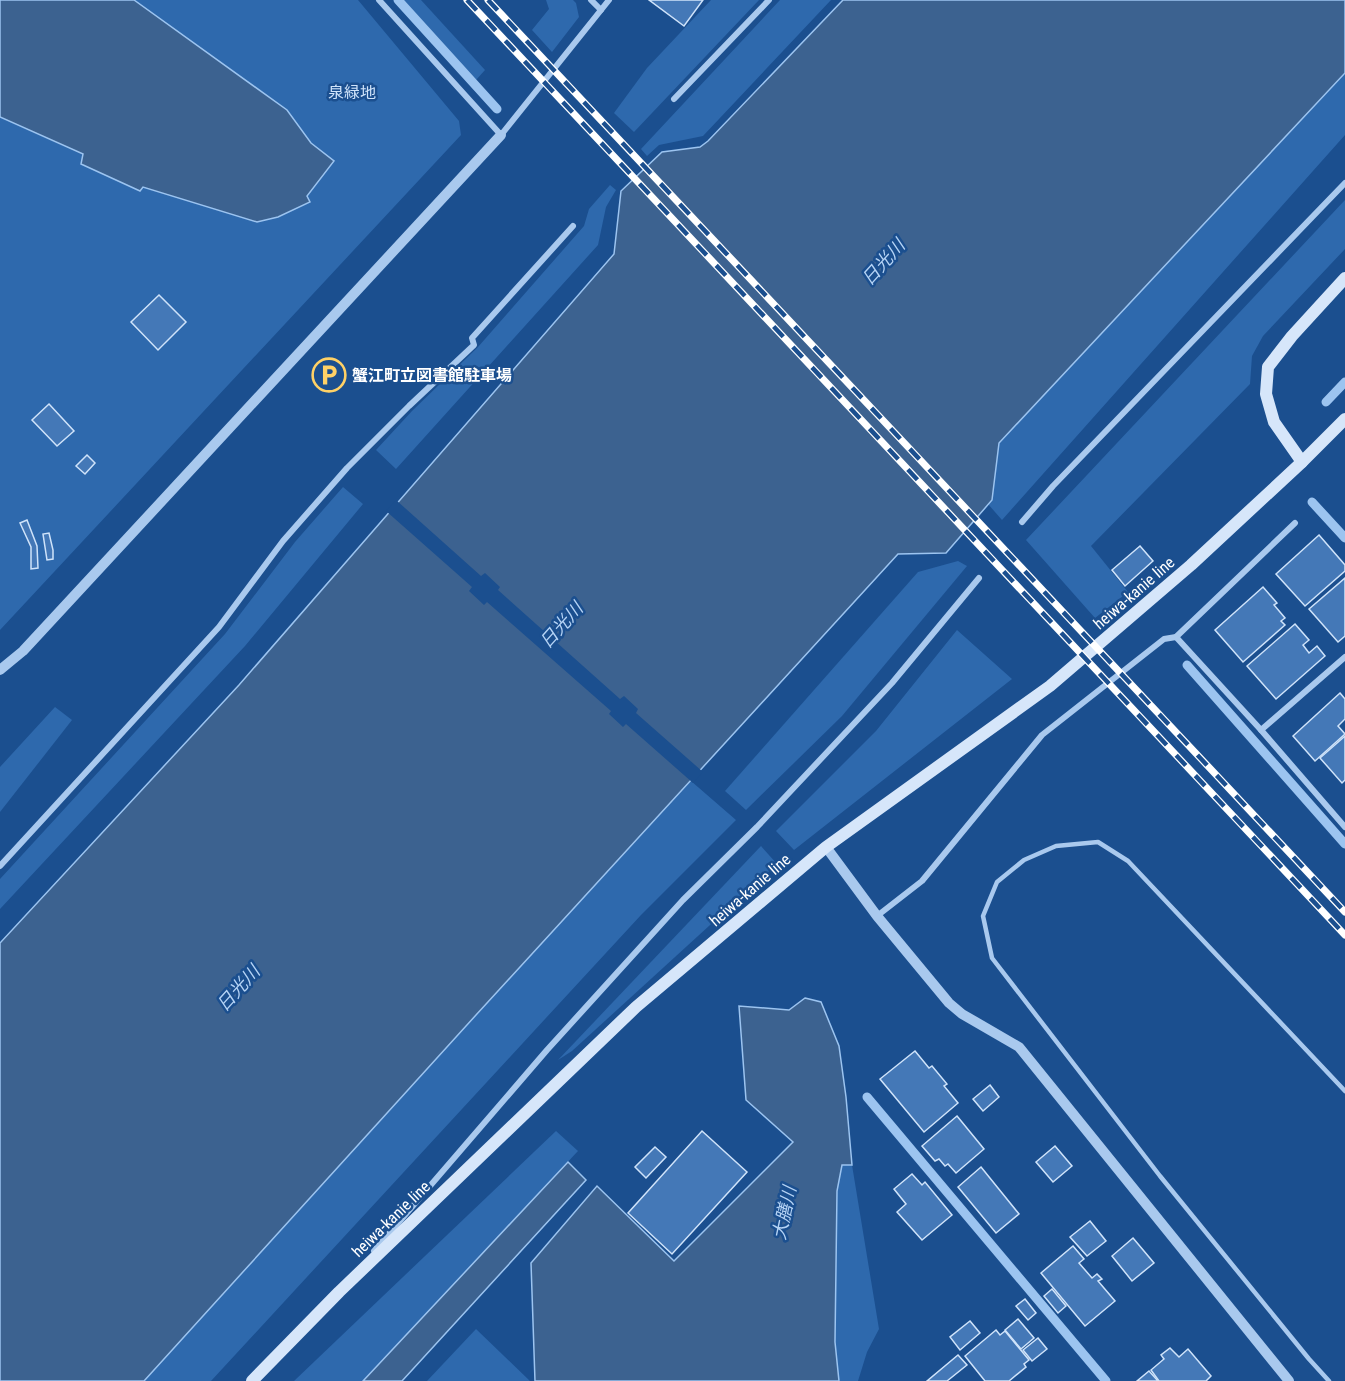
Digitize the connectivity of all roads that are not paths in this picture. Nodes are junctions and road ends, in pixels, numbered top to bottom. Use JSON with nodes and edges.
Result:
{"nodes":[{"id":1,"x":379,"y":0,"type":"edge"},
{"id":2,"x":591,"y":0,"type":"edge"},
{"id":3,"x":609,"y":0,"type":"edge"},
{"id":4,"x":769,"y":0,"type":"edge"},
{"id":5,"x":601,"y":10,"type":"junction"},
{"id":6,"x":674,"y":99,"type":"dead end"},
{"id":7,"x":501,"y":135,"type":"junction"},
{"id":8,"x":1345,"y":183,"type":"edge"},
{"id":9,"x":573,"y":226,"type":"dead end"},
{"id":10,"x":1345,"y":278,"type":"edge"},
{"id":11,"x":1345,"y":419,"type":"edge"},
{"id":12,"x":1302,"y":462,"type":"junction"},
{"id":13,"x":1022,"y":522,"type":"dead end"},
{"id":14,"x":1295,"y":523,"type":"dead end"},
{"id":15,"x":979,"y":578,"type":"dead end"},
{"id":16,"x":1176,"y":637,"type":"junction"},
{"id":17,"x":1345,"y":657,"type":"edge"},
{"id":18,"x":0,"y":670,"type":"edge"},
{"id":19,"x":1261,"y":730,"type":"junction"},
{"id":20,"x":1345,"y":827,"type":"edge"},
{"id":21,"x":826,"y":847,"type":"junction"},
{"id":22,"x":0,"y":866,"type":"edge"},
{"id":23,"x":878,"y":916,"type":"junction"},
{"id":24,"x":1345,"y":1092,"type":"edge"},
{"id":25,"x":339,"y":1292,"type":"junction"},
{"id":26,"x":252,"y":1381,"type":"edge"},
{"id":27,"x":1289,"y":1381,"type":"edge"},
{"id":28,"x":1329,"y":1381,"type":"edge"}],
"edges":[{"from":1,"to":7,"type":"street"},
{"from":2,"to":5,"type":"street"},
{"from":3,"to":5,"type":"street"},
{"from":4,"to":6,"type":"street"},
{"from":5,"to":7,"type":"street"},
{"from":7,"to":18,"type":"street"},
{"from":8,"to":13,"type":"street"},
{"from":9,"to":22,"type":"street"},
{"from":10,"to":12,"type":"main road"},
{"from":11,"to":12,"type":"main road","name":"heiwa-kanie line"},
{"from":12,"to":21,"type":"main road","name":"heiwa-kanie line"},
{"from":14,"to":16,"type":"street"},
{"from":15,"to":25,"type":"street"},
{"from":16,"to":19,"type":"street"},
{"from":16,"to":23,"type":"street"},
{"from":17,"to":19,"type":"street"},
{"from":19,"to":20,"type":"street"},
{"from":21,"to":23,"type":"street"},
{"from":21,"to":25,"type":"main road","name":"heiwa-kanie line"},
{"from":23,"to":27,"type":"street"},
{"from":24,"to":28,"type":"lane"},
{"from":25,"to":26,"type":"main road","name":"heiwa-kanie line"}]}
